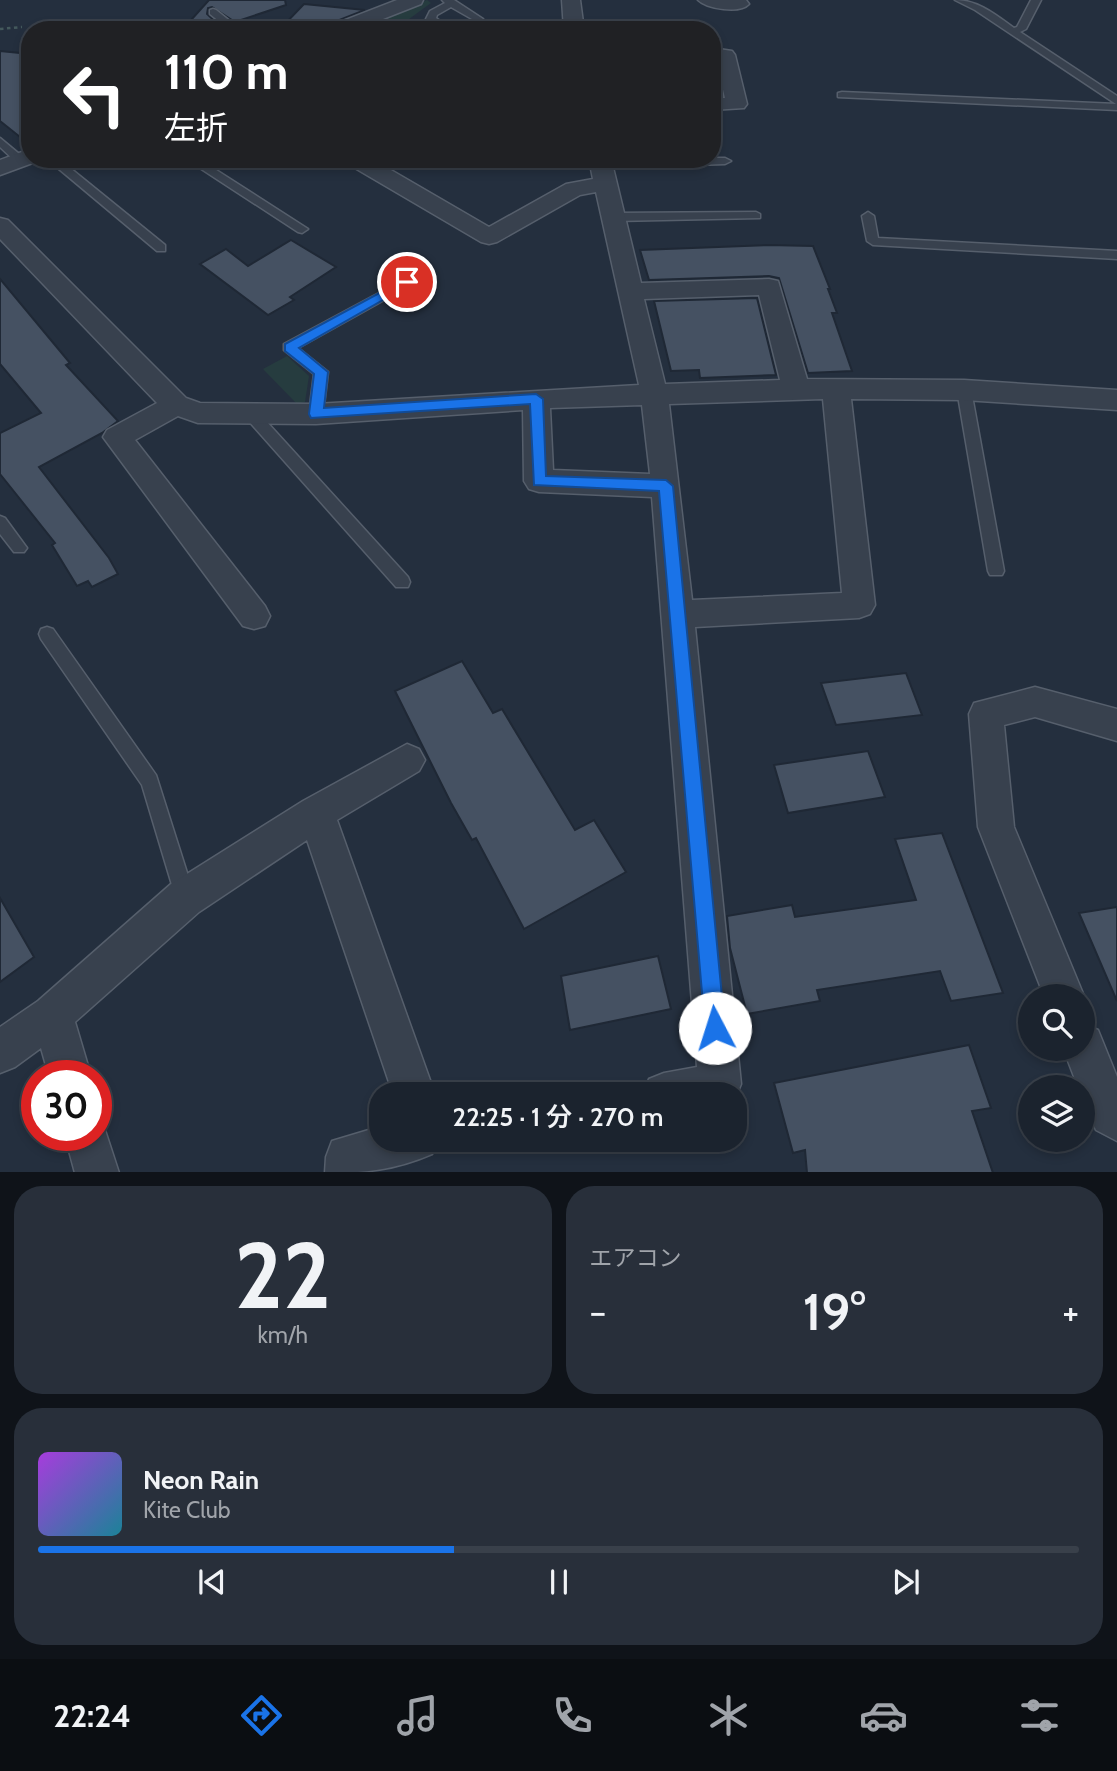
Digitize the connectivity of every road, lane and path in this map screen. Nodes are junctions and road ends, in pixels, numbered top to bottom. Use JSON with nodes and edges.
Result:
{"nodes":[{"id":1,"x":413,"y":0,"type":"edge"},
{"id":2,"x":571,"y":0,"type":"edge"},
{"id":3,"x":707,"y":0,"type":"edge"},
{"id":4,"x":960,"y":0,"type":"edge"},
{"id":5,"x":1036,"y":0,"type":"edge"},
{"id":6,"x":449,"y":1,"type":"edge"},
{"id":7,"x":740,"y":4,"type":"dead end"},
{"id":8,"x":213,"y":12,"type":"dead end"},
{"id":9,"x":224,"y":21,"type":"edge"},
{"id":10,"x":360,"y":21,"type":"edge"},
{"id":11,"x":434,"y":21,"type":"edge"},
{"id":12,"x":475,"y":21,"type":"edge"},
{"id":13,"x":573,"y":21,"type":"edge"},
{"id":14,"x":1013,"y":31,"type":"junction"},
{"id":15,"x":721,"y":55,"type":"edge"},
{"id":16,"x":842,"y":95,"type":"dead end"},
{"id":17,"x":1117,"y":101,"type":"edge"},
{"id":18,"x":721,"y":104,"type":"edge"},
{"id":19,"x":1117,"y":107,"type":"edge"},
{"id":20,"x":0,"y":141,"type":"edge"},
{"id":21,"x":17,"y":161,"type":"edge"},
{"id":22,"x":721,"y":161,"type":"edge"},
{"id":23,"x":725,"y":161,"type":"dead end"},
{"id":24,"x":63,"y":168,"type":"edge"},
{"id":25,"x":205,"y":168,"type":"edge"},
{"id":26,"x":371,"y":168,"type":"edge"},
{"id":27,"x":602,"y":169,"type":"edge"},
{"id":28,"x":756,"y":216,"type":"dead end"},
{"id":29,"x":868,"y":216,"type":"dead end"},
{"id":30,"x":614,"y":217,"type":"junction"},
{"id":31,"x":0,"y":225,"type":"edge"},
{"id":32,"x":302,"y":229,"type":"dead end"},
{"id":33,"x":162,"y":248,"type":"dead end"},
{"id":34,"x":1117,"y":255,"type":"edge"},
{"id":35,"x":407,"y":282,"type":"dead end"},
{"id":36,"x":631,"y":290,"type":"junction"},
{"id":37,"x":796,"y":388,"type":"junction"},
{"id":38,"x":836,"y":389,"type":"junction"},
{"id":39,"x":964,"y":390,"type":"junction"},
{"id":40,"x":654,"y":393,"type":"junction"},
{"id":41,"x":536,"y":399,"type":"junction"},
{"id":42,"x":1117,"y":400,"type":"edge"},
{"id":43,"x":176,"y":405,"type":"junction"},
{"id":44,"x":251,"y":414,"type":"junction"},
{"id":45,"x":316,"y":414,"type":"junction"},
{"id":46,"x":666,"y":486,"type":"junction"},
{"id":47,"x":0,"y":522,"type":"edge"},
{"id":48,"x":19,"y":548,"type":"dead end"},
{"id":49,"x":996,"y":570,"type":"dead end"},
{"id":50,"x":402,"y":582,"type":"dead end"},
{"id":51,"x":677,"y":614,"type":"junction"},
{"id":52,"x":254,"y":615,"type":"dead end"},
{"id":53,"x":47,"y":634,"type":"dead end"},
{"id":54,"x":1117,"y":725,"type":"edge"},
{"id":55,"x":407,"y":760,"type":"dead end"},
{"id":56,"x":316,"y":813,"type":"junction"},
{"id":57,"x":186,"y":898,"type":"junction"},
{"id":58,"x":1058,"y":984,"type":"edge"},
{"id":59,"x":52,"y":1014,"type":"junction"},
{"id":60,"x":0,"y":1052,"type":"edge"},
{"id":61,"x":65,"y":1060,"type":"edge"},
{"id":62,"x":1089,"y":1061,"type":"edge"},
{"id":63,"x":411,"y":1082,"type":"edge"},
{"id":64,"x":720,"y":1082,"type":"edge"},
{"id":65,"x":1117,"y":1119,"type":"edge"},
{"id":66,"x":91,"y":1151,"type":"edge"},
{"id":67,"x":369,"y":1152,"type":"edge"},
{"id":68,"x":97,"y":1172,"type":"edge"},
{"id":69,"x":347,"y":1172,"type":"edge"}],
"edges":[{"from":1,"to":10,"type":"street"},
{"from":2,"to":13,"type":"street"},
{"from":3,"to":7,"type":"street"},
{"from":4,"to":14,"type":"lane"},
{"from":5,"to":14,"type":"lane"},
{"from":6,"to":11,"type":"lane"},
{"from":6,"to":12,"type":"lane"},
{"from":8,"to":9,"type":"lane"},
{"from":14,"to":17,"type":"lane"},
{"from":15,"to":18,"type":"street"},
{"from":16,"to":19,"type":"lane"},
{"from":20,"to":21,"type":"lane"},
{"from":22,"to":23,"type":"lane"},
{"from":24,"to":33,"type":"lane"},
{"from":25,"to":32,"type":"lane"},
{"from":26,"to":27,"type":"street"},
{"from":27,"to":30,"type":"street"},
{"from":28,"to":30,"type":"lane"},
{"from":29,"to":34,"type":"lane"},
{"from":30,"to":36,"type":"street"},
{"from":31,"to":43,"type":"street"},
{"from":35,"to":45,"type":"lane"},
{"from":36,"to":37,"type":"street"},
{"from":36,"to":40,"type":"street"},
{"from":37,"to":38,"type":"street"},
{"from":37,"to":40,"type":"street"},
{"from":38,"to":39,"type":"street"},
{"from":38,"to":51,"type":"street"},
{"from":39,"to":42,"type":"street"},
{"from":39,"to":49,"type":"lane"},
{"from":40,"to":41,"type":"street"},
{"from":40,"to":46,"type":"street"},
{"from":41,"to":45,"type":"street"},
{"from":41,"to":46,"type":"street"},
{"from":43,"to":44,"type":"street"},
{"from":43,"to":52,"type":"street"},
{"from":44,"to":45,"type":"street"},
{"from":44,"to":50,"type":"lane"},
{"from":46,"to":51,"type":"street"},
{"from":47,"to":48,"type":"lane"},
{"from":51,"to":64,"type":"street"},
{"from":53,"to":57,"type":"lane"},
{"from":54,"to":58,"type":"street"},
{"from":55,"to":56,"type":"street"},
{"from":56,"to":57,"type":"street"},
{"from":56,"to":63,"type":"street"},
{"from":57,"to":59,"type":"street"},
{"from":59,"to":60,"type":"street"},
{"from":59,"to":61,"type":"street"},
{"from":62,"to":65,"type":"street"},
{"from":66,"to":68,"type":"street"},
{"from":67,"to":69,"type":"street"}]}
